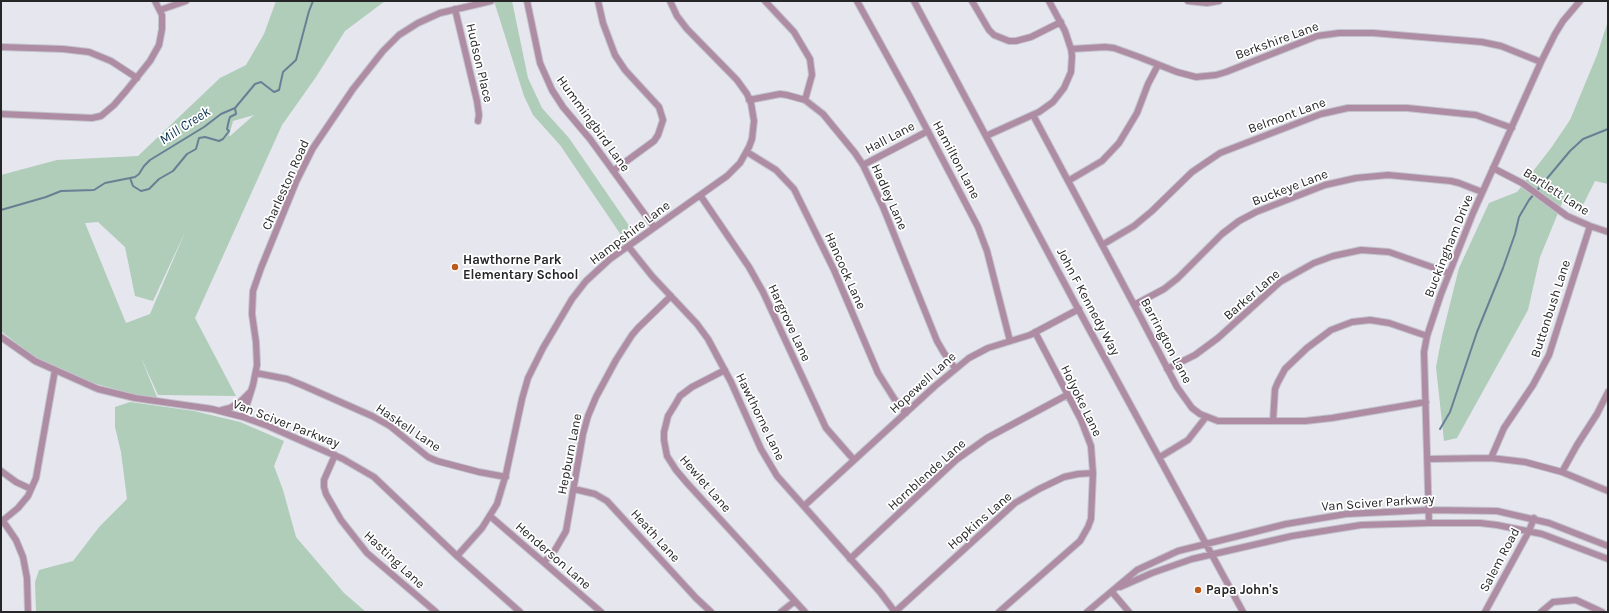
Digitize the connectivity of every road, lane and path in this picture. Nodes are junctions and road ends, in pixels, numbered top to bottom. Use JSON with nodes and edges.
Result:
{"nodes":[{"id":1,"x":155,"y":1,"type":"edge"},
{"id":2,"x":186,"y":1,"type":"edge"},
{"id":3,"x":491,"y":1,"type":"edge"},
{"id":4,"x":527,"y":1,"type":"edge"},
{"id":5,"x":598,"y":1,"type":"edge"},
{"id":6,"x":670,"y":1,"type":"edge"},
{"id":7,"x":765,"y":1,"type":"edge"},
{"id":8,"x":857,"y":1,"type":"edge"},
{"id":9,"x":914,"y":1,"type":"edge"},
{"id":10,"x":972,"y":1,"type":"edge"},
{"id":11,"x":1050,"y":1,"type":"edge"},
{"id":12,"x":1188,"y":1,"type":"edge"},
{"id":13,"x":1219,"y":1,"type":"edge"},
{"id":14,"x":1579,"y":1,"type":"edge"},
{"id":15,"x":160,"y":10,"type":"junction"},
{"id":16,"x":455,"y":10,"type":"junction"},
{"id":17,"x":1061,"y":22,"type":"junction"},
{"id":18,"x":1,"y":47,"type":"edge"},
{"id":19,"x":1071,"y":49,"type":"junction"},
{"id":20,"x":1541,"y":62,"type":"junction"},
{"id":21,"x":1158,"y":65,"type":"junction"},
{"id":22,"x":137,"y":78,"type":"junction"},
{"id":23,"x":749,"y":100,"type":"junction"},
{"id":24,"x":805,"y":100,"type":"junction"},
{"id":25,"x":1,"y":114,"type":"edge"},
{"id":26,"x":1033,"y":115,"type":"junction"},
{"id":27,"x":478,"y":121,"type":"dead end"},
{"id":28,"x":1512,"y":128,"type":"junction"},
{"id":29,"x":928,"y":131,"type":"junction"},
{"id":30,"x":986,"y":136,"type":"junction"},
{"id":31,"x":747,"y":152,"type":"junction"},
{"id":32,"x":863,"y":165,"type":"junction"},
{"id":33,"x":1493,"y":168,"type":"junction"},
{"id":34,"x":613,"y":171,"type":"junction"},
{"id":35,"x":1068,"y":181,"type":"junction"},
{"id":36,"x":1482,"y":192,"type":"junction"},
{"id":37,"x":700,"y":195,"type":"junction"},
{"id":38,"x":1590,"y":226,"type":"junction"},
{"id":39,"x":654,"y":227,"type":"junction"},
{"id":40,"x":1608,"y":232,"type":"edge"},
{"id":41,"x":1102,"y":245,"type":"junction"},
{"id":42,"x":628,"y":246,"type":"junction"},
{"id":43,"x":1449,"y":273,"type":"junction"},
{"id":44,"x":671,"y":296,"type":"junction"},
{"id":45,"x":1134,"y":305,"type":"junction"},
{"id":46,"x":1079,"y":309,"type":"junction"},
{"id":47,"x":1035,"y":332,"type":"junction"},
{"id":48,"x":1427,"y":336,"type":"junction"},
{"id":49,"x":1,"y":337,"type":"edge"},
{"id":50,"x":1010,"y":341,"type":"junction"},
{"id":51,"x":955,"y":368,"type":"junction"},
{"id":52,"x":1168,"y":369,"type":"junction"},
{"id":53,"x":56,"y":370,"type":"junction"},
{"id":54,"x":725,"y":370,"type":"junction"},
{"id":55,"x":256,"y":373,"type":"junction"},
{"id":56,"x":251,"y":391,"type":"junction"},
{"id":57,"x":1608,"y":392,"type":"edge"},
{"id":58,"x":1067,"y":395,"type":"junction"},
{"id":59,"x":1426,"y":402,"type":"junction"},
{"id":60,"x":219,"y":411,"type":"junction"},
{"id":61,"x":906,"y":413,"type":"junction"},
{"id":62,"x":243,"y":417,"type":"junction"},
{"id":63,"x":1206,"y":417,"type":"junction"},
{"id":64,"x":1273,"y":421,"type":"junction"},
{"id":65,"x":335,"y":455,"type":"junction"},
{"id":66,"x":1160,"y":457,"type":"junction"},
{"id":67,"x":1491,"y":458,"type":"junction"},
{"id":68,"x":1428,"y":459,"type":"junction"},
{"id":69,"x":854,"y":460,"type":"junction"},
{"id":70,"x":1,"y":471,"type":"edge"},
{"id":71,"x":1562,"y":472,"type":"junction"},
{"id":72,"x":1093,"y":473,"type":"junction"},
{"id":73,"x":506,"y":477,"type":"junction"},
{"id":74,"x":31,"y":489,"type":"junction"},
{"id":75,"x":574,"y":489,"type":"junction"},
{"id":76,"x":1608,"y":490,"type":"edge"},
{"id":77,"x":804,"y":506,"type":"junction"},
{"id":78,"x":1429,"y":510,"type":"junction"},
{"id":79,"x":490,"y":516,"type":"junction"},
{"id":80,"x":1534,"y":518,"type":"junction"},
{"id":81,"x":2,"y":521,"type":"edge"},
{"id":82,"x":1429,"y":523,"type":"junction"},
{"id":83,"x":1529,"y":531,"type":"junction"},
{"id":84,"x":1206,"y":544,"type":"junction"},
{"id":85,"x":1608,"y":546,"type":"edge"},
{"id":86,"x":1212,"y":554,"type":"junction"},
{"id":87,"x":457,"y":556,"type":"junction"},
{"id":88,"x":850,"y":559,"type":"junction"},
{"id":89,"x":1608,"y":559,"type":"edge"},
{"id":90,"x":544,"y":562,"type":"junction"},
{"id":91,"x":1112,"y":592,"type":"junction"},
{"id":92,"x":795,"y":601,"type":"junction"},
{"id":93,"x":28,"y":612,"type":"edge"},
{"id":94,"x":436,"y":612,"type":"edge"},
{"id":95,"x":520,"y":612,"type":"edge"},
{"id":96,"x":601,"y":612,"type":"edge"},
{"id":97,"x":711,"y":612,"type":"edge"},
{"id":98,"x":781,"y":612,"type":"edge"},
{"id":99,"x":805,"y":612,"type":"edge"},
{"id":100,"x":895,"y":612,"type":"edge"},
{"id":101,"x":999,"y":612,"type":"edge"},
{"id":102,"x":1087,"y":612,"type":"edge"},
{"id":103,"x":1129,"y":612,"type":"edge"},
{"id":104,"x":1243,"y":612,"type":"edge"},
{"id":105,"x":1485,"y":612,"type":"edge"},
{"id":106,"x":1541,"y":612,"type":"edge"},
{"id":107,"x":1602,"y":612,"type":"edge"}],
"edges":[{"from":1,"to":15,"type":"street"},
{"from":2,"to":15,"type":"street"},
{"from":3,"to":16,"type":"street","name":"Charleston Road"},
{"from":4,"to":34,"type":"street","name":"Hummingbird Lane"},
{"from":5,"to":34,"type":"street"},
{"from":6,"to":23,"type":"street","name":"Hampshire Lane"},
{"from":7,"to":24,"type":"street"},
{"from":8,"to":29,"type":"street","name":"Hamilton Lane"},
{"from":9,"to":30,"type":"street","name":"John F Kennedy Way"},
{"from":10,"to":17,"type":"street"},
{"from":11,"to":17,"type":"street"},
{"from":12,"to":13,"type":"street"},
{"from":14,"to":20,"type":"street","name":"Buckingham Drive"},
{"from":15,"to":22,"type":"street"},
{"from":16,"to":27,"type":"street","name":"Hudson Place"},
{"from":16,"to":55,"type":"street","name":"Charleston Road"},
{"from":17,"to":19,"type":"street"},
{"from":18,"to":22,"type":"street"},
{"from":19,"to":21,"type":"street","name":"Berkshire Lane"},
{"from":19,"to":26,"type":"street"},
{"from":20,"to":21,"type":"street","name":"Berkshire Lane"},
{"from":20,"to":28,"type":"street","name":"Buckingham Drive"},
{"from":21,"to":35,"type":"street"},
{"from":22,"to":25,"type":"street"},
{"from":23,"to":24,"type":"street","name":"Hadley Lane"},
{"from":23,"to":31,"type":"street","name":"Hampshire Lane"},
{"from":24,"to":32,"type":"street","name":"Hadley Lane"},
{"from":26,"to":30,"type":"street"},
{"from":26,"to":35,"type":"street","name":"Barrington Lane"},
{"from":28,"to":33,"type":"street","name":"Buckingham Drive"},
{"from":28,"to":41,"type":"street","name":"Belmont Lane"},
{"from":29,"to":32,"type":"street","name":"Hall Lane"},
{"from":29,"to":50,"type":"street","name":"Hamilton Lane"},
{"from":30,"to":46,"type":"street","name":"John F Kennedy Way"},
{"from":31,"to":37,"type":"street","name":"Hampshire Lane"},
{"from":31,"to":61,"type":"street","name":"Hancock Lane"},
{"from":32,"to":51,"type":"street","name":"Hadley Lane"},
{"from":33,"to":36,"type":"street","name":"Buckingham Drive"},
{"from":33,"to":38,"type":"street","name":"Bartlett Lane"},
{"from":34,"to":39,"type":"street","name":"Hummingbird Lane"},
{"from":35,"to":41,"type":"street","name":"Barrington Lane"},
{"from":36,"to":43,"type":"street","name":"Buckingham Drive"},
{"from":36,"to":45,"type":"street","name":"Buckeye Lane"},
{"from":37,"to":39,"type":"street","name":"Hampshire Lane"},
{"from":37,"to":69,"type":"street","name":"Hargrove Lane"},
{"from":38,"to":40,"type":"street","name":"Bartlett Lane"},
{"from":38,"to":67,"type":"street","name":"Buttonbush Lane"},
{"from":39,"to":42,"type":"street","name":"Hampshire Lane"},
{"from":41,"to":45,"type":"street","name":"Barrington Lane"},
{"from":42,"to":44,"type":"street","name":"Hawthorne Lane"},
{"from":42,"to":73,"type":"street","name":"Hampshire Lane"},
{"from":43,"to":48,"type":"street","name":"Buckingham Drive"},
{"from":43,"to":52,"type":"street","name":"Barker Lane"},
{"from":44,"to":54,"type":"street","name":"Hawthorne Lane"},
{"from":44,"to":75,"type":"street","name":"Hepburn Lane"},
{"from":45,"to":52,"type":"street","name":"Barrington Lane"},
{"from":46,"to":47,"type":"street","name":"Hopewell Lane"},
{"from":46,"to":66,"type":"street","name":"John F Kennedy Way"},
{"from":47,"to":50,"type":"street","name":"Hopewell Lane"},
{"from":47,"to":58,"type":"street","name":"Holyoke Lane"},
{"from":48,"to":59,"type":"street","name":"Buckingham Drive"},
{"from":48,"to":64,"type":"street"},
{"from":49,"to":53,"type":"street","name":"Van Sciver Parkway"},
{"from":50,"to":51,"type":"street","name":"Hopewell Lane"},
{"from":51,"to":61,"type":"street","name":"Hopewell Lane"},
{"from":52,"to":63,"type":"street","name":"Barrington Lane"},
{"from":53,"to":60,"type":"street","name":"Van Sciver Parkway"},
{"from":53,"to":74,"type":"street"},
{"from":54,"to":77,"type":"street","name":"Hawthorne Lane"},
{"from":54,"to":92,"type":"street","name":"Hewlet Lane"},
{"from":55,"to":56,"type":"street","name":"Charleston Road"},
{"from":55,"to":73,"type":"street","name":"Haskell Lane"},
{"from":56,"to":60,"type":"street"},
{"from":56,"to":62,"type":"street","name":"Charleston Road"},
{"from":57,"to":71,"type":"street"},
{"from":58,"to":72,"type":"street","name":"Holyoke Lane"},
{"from":58,"to":88,"type":"street","name":"Hornblende Lane"},
{"from":59,"to":64,"type":"street","name":"Barrington Lane"},
{"from":59,"to":68,"type":"street","name":"Buckingham Drive"},
{"from":60,"to":62,"type":"street","name":"Van Sciver Parkway"},
{"from":61,"to":69,"type":"street","name":"Hopewell Lane"},
{"from":62,"to":65,"type":"street","name":"Van Sciver Parkway"},
{"from":63,"to":64,"type":"street","name":"Barrington Lane"},
{"from":63,"to":66,"type":"street"},
{"from":65,"to":87,"type":"street","name":"Van Sciver Parkway"},
{"from":65,"to":94,"type":"street","name":"Hasting Lane"},
{"from":66,"to":84,"type":"street","name":"John F Kennedy Way"},
{"from":67,"to":68,"type":"street"},
{"from":67,"to":71,"type":"street"},
{"from":68,"to":78,"type":"street","name":"Buckingham Drive"},
{"from":69,"to":77,"type":"street","name":"Hopewell Lane"},
{"from":70,"to":74,"type":"street"},
{"from":71,"to":76,"type":"street"},
{"from":72,"to":100,"type":"street","name":"Hopkins Lane"},
{"from":72,"to":101,"type":"street","name":"Holyoke Lane"},
{"from":73,"to":79,"type":"street","name":"Hampshire Lane"},
{"from":74,"to":81,"type":"street"},
{"from":75,"to":90,"type":"street","name":"Hepburn Lane"},
{"from":75,"to":97,"type":"street","name":"Heath Lane"},
{"from":77,"to":88,"type":"street","name":"Hawthorne Lane"},
{"from":78,"to":80,"type":"street","name":"Van Sciver Parkway"},
{"from":78,"to":82,"type":"street","name":"Buckingham Drive"},
{"from":78,"to":84,"type":"street","name":"Van Sciver Parkway"},
{"from":79,"to":87,"type":"street","name":"Hampshire Lane"},
{"from":79,"to":90,"type":"street","name":"Henderson Lane"},
{"from":80,"to":83,"type":"street","name":"Salem Road"},
{"from":80,"to":85,"type":"street","name":"Van Sciver Parkway"},
{"from":81,"to":93,"type":"street"},
{"from":82,"to":83,"type":"street","name":"Van Sciver Parkway"},
{"from":82,"to":86,"type":"street","name":"Van Sciver Parkway"},
{"from":83,"to":89,"type":"street","name":"Van Sciver Parkway"},
{"from":83,"to":105,"type":"street","name":"Salem Road"},
{"from":84,"to":86,"type":"street","name":"John F Kennedy Way"},
{"from":84,"to":91,"type":"street","name":"Van Sciver Parkway"},
{"from":86,"to":91,"type":"street","name":"Van Sciver Parkway"},
{"from":86,"to":104,"type":"street","name":"John F Kennedy Way"},
{"from":87,"to":95,"type":"street","name":"Van Sciver Parkway"},
{"from":88,"to":100,"type":"street","name":"Hawthorne Lane"},
{"from":90,"to":96,"type":"street","name":"Henderson Lane"},
{"from":91,"to":102,"type":"street","name":"Van Sciver Parkway"},
{"from":91,"to":103,"type":"street"},
{"from":92,"to":98,"type":"street"},
{"from":92,"to":99,"type":"street","name":"Hewlet Lane"},
{"from":106,"to":107,"type":"street"}]}
